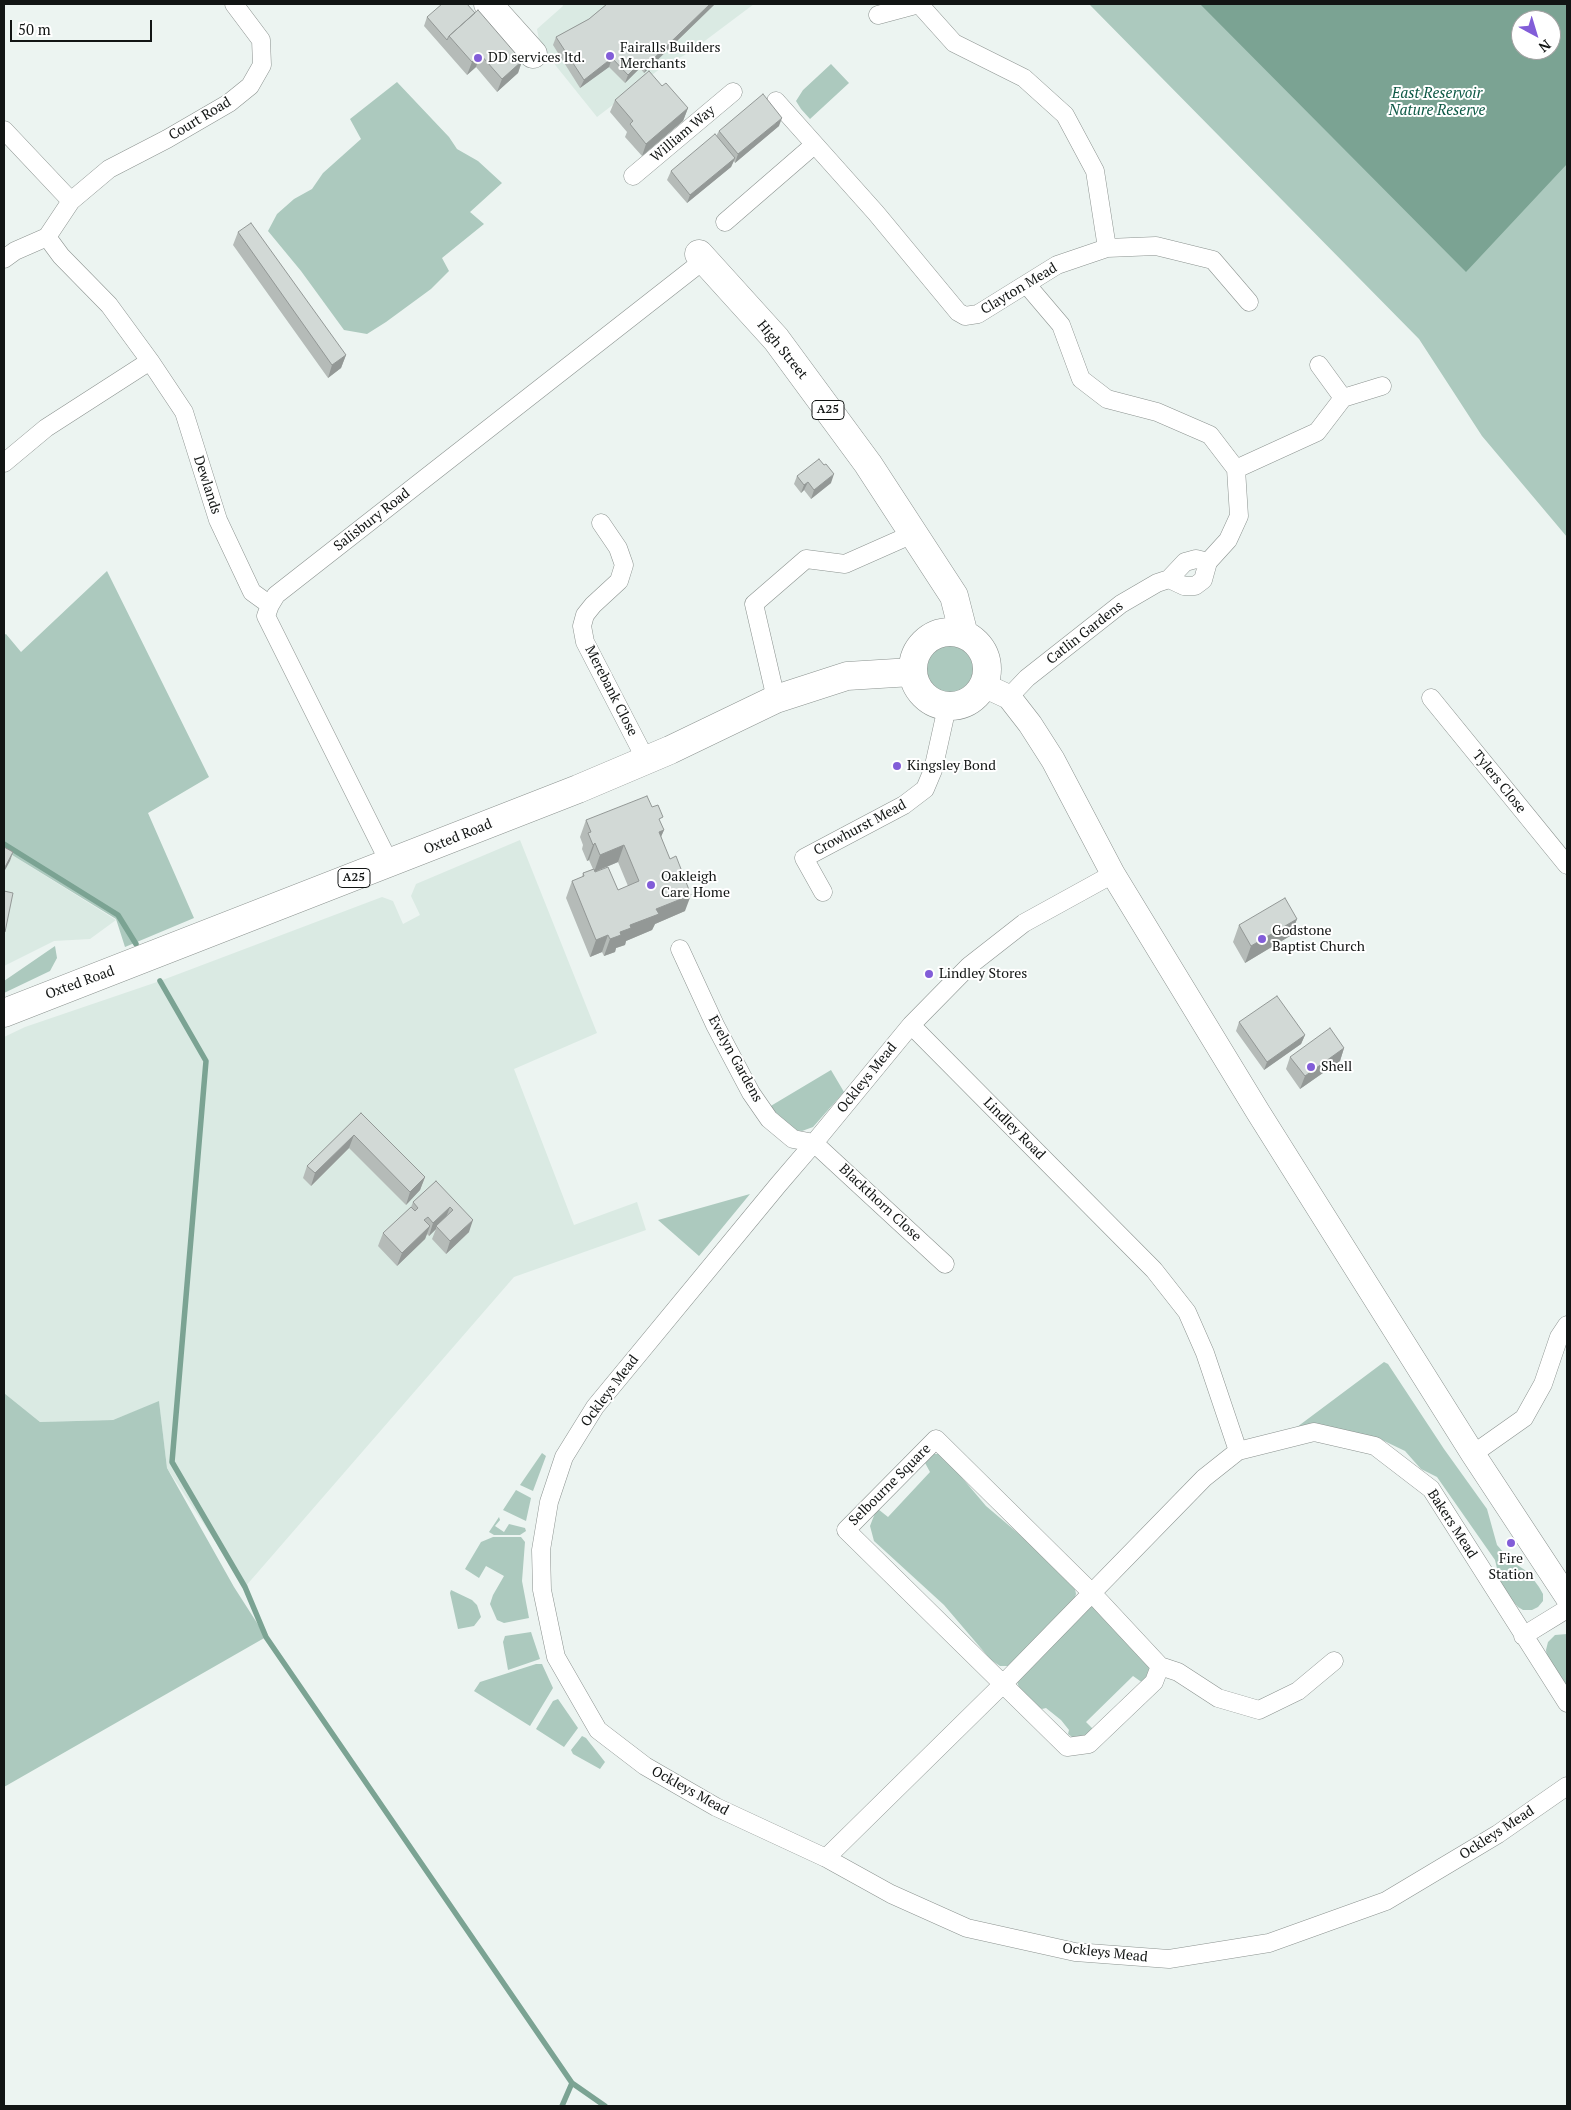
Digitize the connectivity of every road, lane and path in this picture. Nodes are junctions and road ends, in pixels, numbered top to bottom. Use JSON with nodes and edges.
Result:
{"nodes":[{"id":1,"x":234,"y":4,"type":"edge"},
{"id":2,"x":488,"y":4,"type":"edge"},
{"id":3,"x":919,"y":4,"type":"edge"},
{"id":4,"x":878,"y":15,"type":"dead end"},
{"id":5,"x":533,"y":54,"type":"dead end"},
{"id":6,"x":733,"y":92,"type":"dead end"},
{"id":7,"x":776,"y":101,"type":"dead end"},
{"id":8,"x":4,"y":130,"type":"edge"},
{"id":9,"x":814,"y":145,"type":"junction"},
{"id":10,"x":633,"y":176,"type":"dead end"},
{"id":11,"x":71,"y":200,"type":"junction"},
{"id":12,"x":725,"y":222,"type":"dead end"},
{"id":13,"x":47,"y":237,"type":"junction"},
{"id":14,"x":1107,"y":248,"type":"junction"},
{"id":15,"x":702,"y":257,"type":"joint"},
{"id":16,"x":4,"y":259,"type":"edge"},
{"id":17,"x":1027,"y":285,"type":"junction"},
{"id":18,"x":1249,"y":302,"type":"dead end"},
{"id":19,"x":150,"y":361,"type":"junction"},
{"id":20,"x":1319,"y":365,"type":"dead end"},
{"id":21,"x":1382,"y":386,"type":"dead end"},
{"id":22,"x":1343,"y":398,"type":"junction"},
{"id":23,"x":4,"y":463,"type":"edge"},
{"id":24,"x":1236,"y":469,"type":"junction"},
{"id":25,"x":601,"y":523,"type":"dead end"},
{"id":26,"x":915,"y":533,"type":"junction"},
{"id":27,"x":1208,"y":562,"type":"junction"},
{"id":28,"x":941,"y":578,"type":"junction"},
{"id":29,"x":1169,"y":579,"type":"junction"},
{"id":30,"x":270,"y":605,"type":"junction"},
{"id":31,"x":964,"y":635,"type":"junction"},
{"id":32,"x":932,"y":636,"type":"junction"},
{"id":33,"x":912,"y":672,"type":"junction"},
{"id":34,"x":984,"y":685,"type":"junction"},
{"id":35,"x":1009,"y":697,"type":"junction"},
{"id":36,"x":1431,"y":698,"type":"dead end"},
{"id":37,"x":776,"y":699,"type":"junction"},
{"id":38,"x":947,"y":707,"type":"junction"},
{"id":39,"x":646,"y":760,"type":"junction"},
{"id":40,"x":390,"y":864,"type":"junction"},
{"id":41,"x":1567,"y":865,"type":"edge"},
{"id":42,"x":1113,"y":874,"type":"junction"},
{"id":43,"x":823,"y":892,"type":"dead end"},
{"id":44,"x":680,"y":949,"type":"dead end"},
{"id":45,"x":4,"y":1013,"type":"edge"},
{"id":46,"x":911,"y":1025,"type":"junction"},
{"id":47,"x":814,"y":1144,"type":"junction"},
{"id":48,"x":945,"y":1264,"type":"dead end"},
{"id":49,"x":1567,"y":1325,"type":"edge"},
{"id":50,"x":1238,"y":1452,"type":"junction"},
{"id":51,"x":1472,"y":1454,"type":"junction"},
{"id":52,"x":1090,"y":1592,"type":"junction"},
{"id":53,"x":1567,"y":1597,"type":"edge"},
{"id":54,"x":1567,"y":1609,"type":"edge"},
{"id":55,"x":1523,"y":1636,"type":"junction"},
{"id":56,"x":1334,"y":1661,"type":"dead end"},
{"id":57,"x":1160,"y":1666,"type":"junction"},
{"id":58,"x":1003,"y":1684,"type":"junction"},
{"id":59,"x":1567,"y":1703,"type":"edge"},
{"id":60,"x":1567,"y":1786,"type":"edge"},
{"id":61,"x":826,"y":1858,"type":"junction"}],
"edges":[{"from":1,"to":11,"type":"street","name":"Court Road"},
{"from":2,"to":5,"type":"main road"},
{"from":3,"to":4,"type":"street"},
{"from":3,"to":14,"type":"street"},
{"from":6,"to":10,"type":"street","name":"William Way"},
{"from":7,"to":9,"type":"street","name":"Clayton Mead"},
{"from":8,"to":11,"type":"street"},
{"from":9,"to":12,"type":"street"},
{"from":9,"to":17,"type":"street","name":"Clayton Mead"},
{"from":11,"to":13,"type":"street"},
{"from":13,"to":16,"type":"street"},
{"from":13,"to":19,"type":"street","name":"Dewlands"},
{"from":14,"to":17,"type":"street","name":"Clayton Mead"},
{"from":14,"to":18,"type":"street","name":"Clayton Mead"},
{"from":15,"to":26,"type":"main road","name":"High Street","number":"A25"},
{"from":15,"to":30,"type":"street","name":"Salisbury Road"},
{"from":17,"to":24,"type":"street"},
{"from":19,"to":23,"type":"street"},
{"from":19,"to":30,"type":"street","name":"Dewlands"},
{"from":20,"to":22,"type":"street"},
{"from":21,"to":22,"type":"street"},
{"from":22,"to":24,"type":"street"},
{"from":24,"to":27,"type":"street"},
{"from":25,"to":39,"type":"street","name":"Merebank Close"},
{"from":26,"to":28,"type":"main road","name":"High Street","number":"A25"},
{"from":26,"to":37,"type":"street"},
{"from":27,"to":29,"type":"street","name":"Catlin Gardens"},
{"from":27,"to":29,"type":"street"},
{"from":28,"to":31,"type":"main road","name":"High Street","number":"A25"},
{"from":28,"to":32,"type":"main road"},
{"from":29,"to":35,"type":"street","name":"Catlin Gardens"},
{"from":30,"to":40,"type":"street"},
{"from":31,"to":32,"type":"main road"},
{"from":31,"to":34,"type":"main road"},
{"from":32,"to":33,"type":"main road"},
{"from":33,"to":37,"type":"main road","name":"Oxted Road","number":"A25"},
{"from":33,"to":38,"type":"main road"},
{"from":34,"to":35,"type":"main road"},
{"from":34,"to":38,"type":"main road"},
{"from":35,"to":42,"type":"main road"},
{"from":36,"to":41,"type":"street","name":"Tylers Close"},
{"from":37,"to":39,"type":"main road","name":"Oxted Road","number":"A25"},
{"from":38,"to":43,"type":"street","name":"Crowhurst Mead"},
{"from":39,"to":40,"type":"main road","name":"Oxted Road","number":"A25"},
{"from":40,"to":45,"type":"main road","name":"Oxted Road","number":"A25"},
{"from":42,"to":46,"type":"street"},
{"from":42,"to":51,"type":"main road"},
{"from":44,"to":47,"type":"street","name":"Evelyn Gardens"},
{"from":46,"to":47,"type":"street","name":"Ockleys Mead"},
{"from":46,"to":50,"type":"street","name":"Lindley Road"},
{"from":47,"to":48,"type":"street","name":"Blackthorn Close"},
{"from":47,"to":61,"type":"street","name":"Ockleys Mead"},
{"from":49,"to":51,"type":"street"},
{"from":50,"to":52,"type":"street"},
{"from":50,"to":55,"type":"street","name":"Bakers Mead"},
{"from":51,"to":53,"type":"main road"},
{"from":52,"to":57,"type":"street","name":"Selbourne Square"},
{"from":52,"to":58,"type":"street"},
{"from":52,"to":58,"type":"street","name":"Selbourne Square"},
{"from":54,"to":55,"type":"street"},
{"from":55,"to":59,"type":"street","name":"Bakers Mead"},
{"from":56,"to":57,"type":"street"},
{"from":57,"to":58,"type":"street","name":"Selbourne Square"},
{"from":58,"to":61,"type":"street"},
{"from":60,"to":61,"type":"street","name":"Ockleys Mead"}]}
